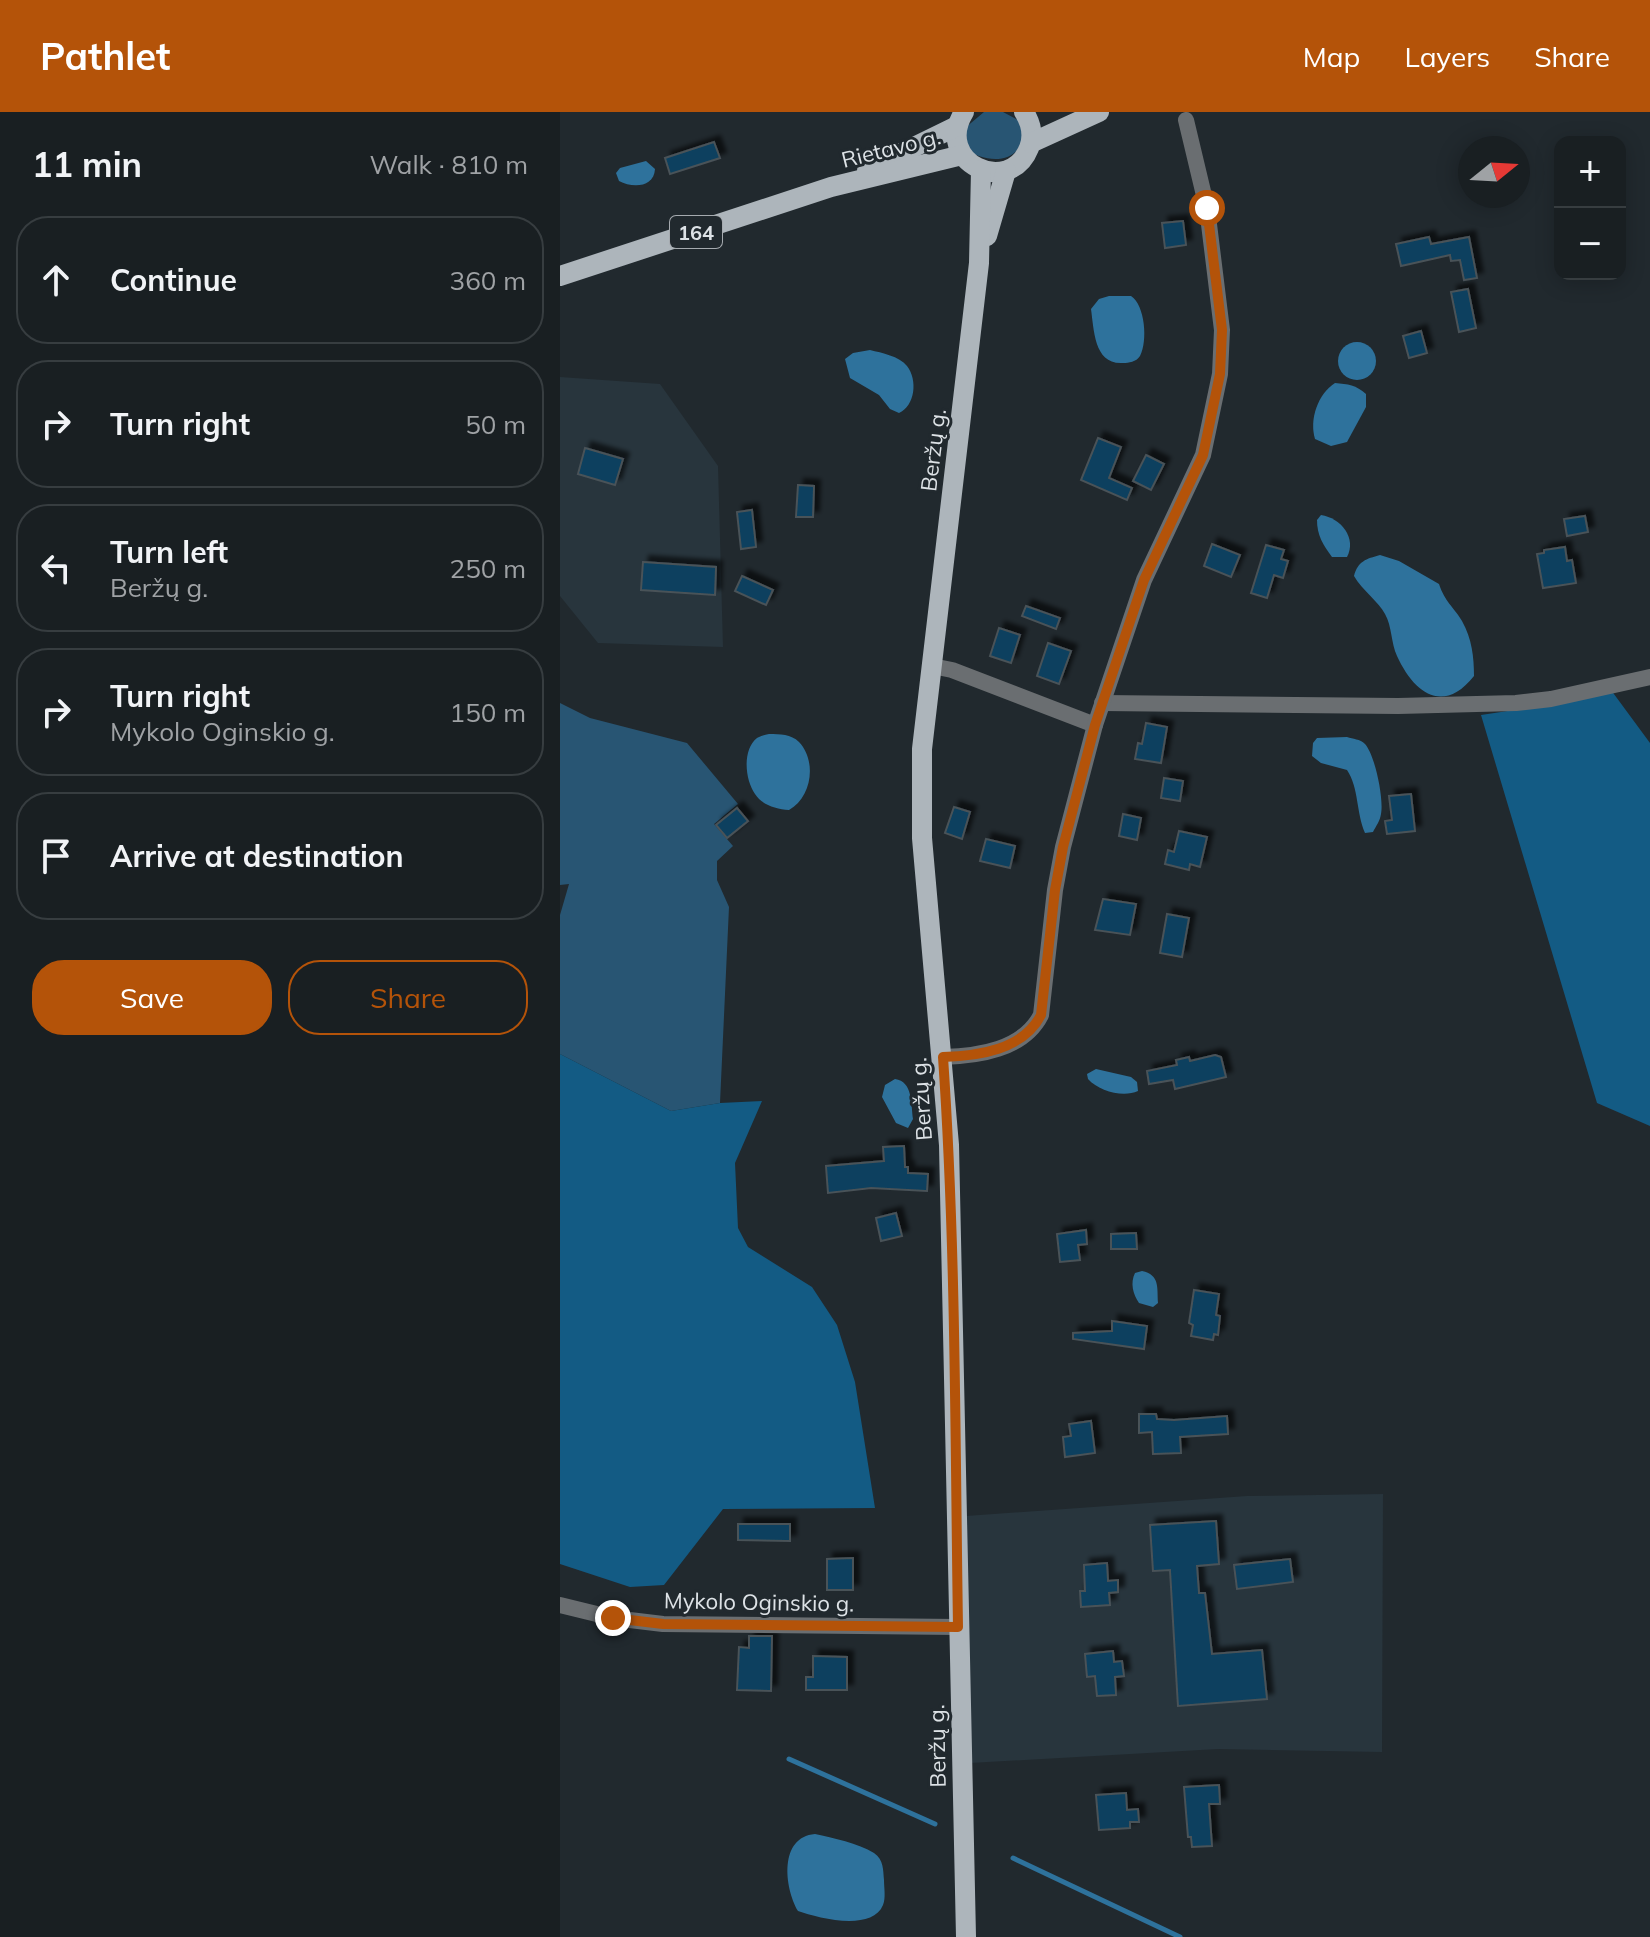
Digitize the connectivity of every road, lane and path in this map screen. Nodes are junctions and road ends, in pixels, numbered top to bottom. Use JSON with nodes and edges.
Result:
{"nodes":[{"id":1,"x":1099,"y":112,"type":"edge"},
{"id":2,"x":1030,"y":113,"type":"edge"},
{"id":3,"x":960,"y":119,"type":"edge"},
{"id":4,"x":1186,"y":120,"type":"dead end"},
{"id":5,"x":1031,"y":143,"type":"junction"},
{"id":6,"x":962,"y":155,"type":"junction"},
{"id":7,"x":981,"y":170,"type":"junction"},
{"id":8,"x":1006,"y":171,"type":"junction"},
{"id":9,"x":831,"y":187,"type":"junction"},
{"id":10,"x":979,"y":263,"type":"junction"},
{"id":11,"x":560,"y":276,"type":"edge"},
{"id":12,"x":932,"y":666,"type":"junction"},
{"id":13,"x":1650,"y":677,"type":"edge"},
{"id":14,"x":1102,"y":703,"type":"junction"},
{"id":15,"x":1095,"y":725,"type":"junction"},
{"id":16,"x":943,"y":1057,"type":"junction"},
{"id":17,"x":560,"y":1605,"type":"edge"},
{"id":18,"x":958,"y":1627,"type":"junction"},
{"id":19,"x":966,"y":1937,"type":"edge"}],
"edges":[{"from":1,"to":5,"type":"main road"},
{"from":2,"to":5,"type":"main road"},
{"from":3,"to":6,"type":"main road","name":"Rietavo g.","number":"164"},
{"from":3,"to":9,"type":"main road","name":"Rietavo g.","number":"164"},
{"from":4,"to":14,"type":"street"},
{"from":5,"to":8,"type":"main road"},
{"from":6,"to":7,"type":"main road","name":"Rietavo g."},
{"from":6,"to":9,"type":"main road","name":"Rietavo g.","number":"164"},
{"from":7,"to":8,"type":"main road"},
{"from":7,"to":10,"type":"main road"},
{"from":8,"to":10,"type":"main road"},
{"from":9,"to":11,"type":"main road","name":"Rietavo g.","number":"164"},
{"from":10,"to":12,"type":"main road","name":"Beržų g."},
{"from":12,"to":15,"type":"street"},
{"from":12,"to":16,"type":"main road","name":"Beržų g."},
{"from":13,"to":14,"type":"street"},
{"from":14,"to":15,"type":"street"},
{"from":15,"to":16,"type":"street"},
{"from":16,"to":18,"type":"main road","name":"Beržų g."},
{"from":17,"to":18,"type":"street","name":"Mykolo Oginskio g."},
{"from":18,"to":19,"type":"main road","name":"Beržų g."}]}
